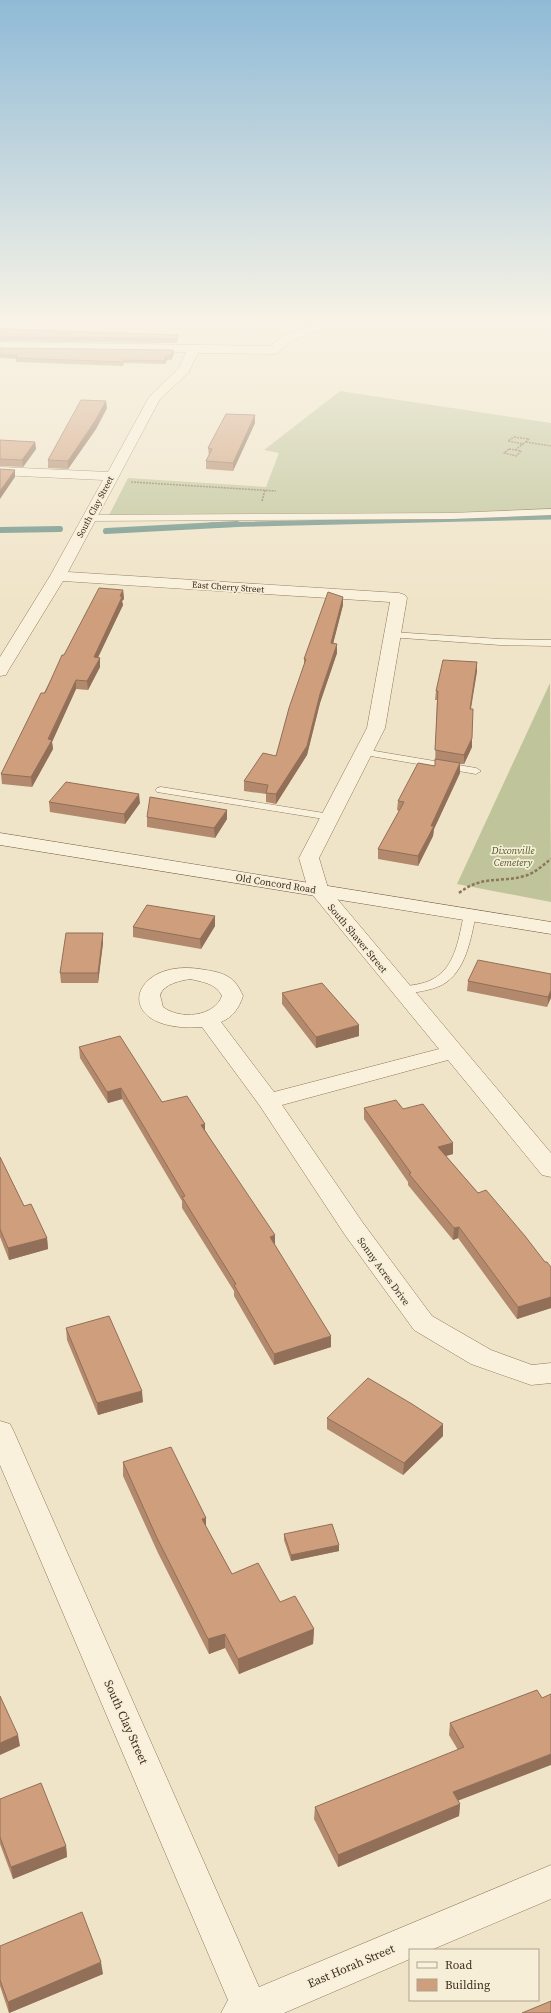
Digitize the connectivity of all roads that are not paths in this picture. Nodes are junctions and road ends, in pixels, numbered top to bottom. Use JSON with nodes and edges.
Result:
{"nodes":[{"id":1,"x":144,"y":416,"type":"edge"},
{"id":2,"x":0,"y":471,"type":"edge"},
{"id":3,"x":111,"y":476,"type":"junction"},
{"id":4,"x":551,"y":512,"type":"edge"},
{"id":5,"x":89,"y":518,"type":"junction"},
{"id":6,"x":58,"y":576,"type":"junction"},
{"id":7,"x":399,"y":598,"type":"joint"},
{"id":8,"x":392,"y":635,"type":"junction"},
{"id":9,"x":551,"y":643,"type":"edge"},
{"id":10,"x":0,"y":671,"type":"edge"},
{"id":11,"x":363,"y":752,"type":"junction"},
{"id":12,"x":476,"y":771,"type":"dead end"},
{"id":13,"x":161,"y":790,"type":"dead end"},
{"id":14,"x":330,"y":817,"type":"junction"},
{"id":15,"x":0,"y":839,"type":"edge"},
{"id":16,"x":318,"y":889,"type":"junction"},
{"id":17,"x":470,"y":914,"type":"junction"},
{"id":18,"x":551,"y":928,"type":"edge"},
{"id":19,"x":402,"y":991,"type":"junction"},
{"id":20,"x":208,"y":1020,"type":"dead end"},
{"id":21,"x":453,"y":1052,"type":"junction"},
{"id":22,"x":268,"y":1101,"type":"junction"},
{"id":23,"x":551,"y":1169,"type":"edge"},
{"id":24,"x":551,"y":1373,"type":"edge"},
{"id":25,"x":0,"y":1432,"type":"edge"},
{"id":26,"x":551,"y":1882,"type":"edge"},
{"id":27,"x":248,"y":2011,"type":"edge"}],
"edges":[{"from":1,"to":3,"type":"street","name":"South Clay Street"},
{"from":2,"to":3,"type":"street"},
{"from":3,"to":5,"type":"street","name":"South Clay Street"},
{"from":4,"to":5,"type":"lane"},
{"from":5,"to":6,"type":"street","name":"South Clay Street"},
{"from":6,"to":7,"type":"street","name":"East Cherry Street"},
{"from":6,"to":10,"type":"street","name":"South Clay Street"},
{"from":7,"to":8,"type":"street","name":"South Shaver Street"},
{"from":8,"to":9,"type":"lane"},
{"from":8,"to":11,"type":"street","name":"South Shaver Street"},
{"from":11,"to":12,"type":"lane"},
{"from":11,"to":14,"type":"street","name":"South Shaver Street"},
{"from":13,"to":14,"type":"lane"},
{"from":14,"to":16,"type":"street","name":"South Shaver Street"},
{"from":15,"to":16,"type":"street","name":"Old Concord Road"},
{"from":16,"to":17,"type":"street","name":"Old Concord Road"},
{"from":16,"to":19,"type":"street","name":"South Shaver Street"},
{"from":17,"to":18,"type":"street","name":"Old Concord Road"},
{"from":17,"to":19,"type":"lane"},
{"from":19,"to":21,"type":"street","name":"South Shaver Street"},
{"from":20,"to":22,"type":"street","name":"Sonny Acres Drive"},
{"from":21,"to":22,"type":"street"},
{"from":21,"to":23,"type":"street","name":"South Shaver Street"},
{"from":22,"to":24,"type":"street","name":"Sonny Acres Drive"},
{"from":25,"to":27,"type":"street","name":"South Clay Street"},
{"from":26,"to":27,"type":"street","name":"East Horah Street"}]}
